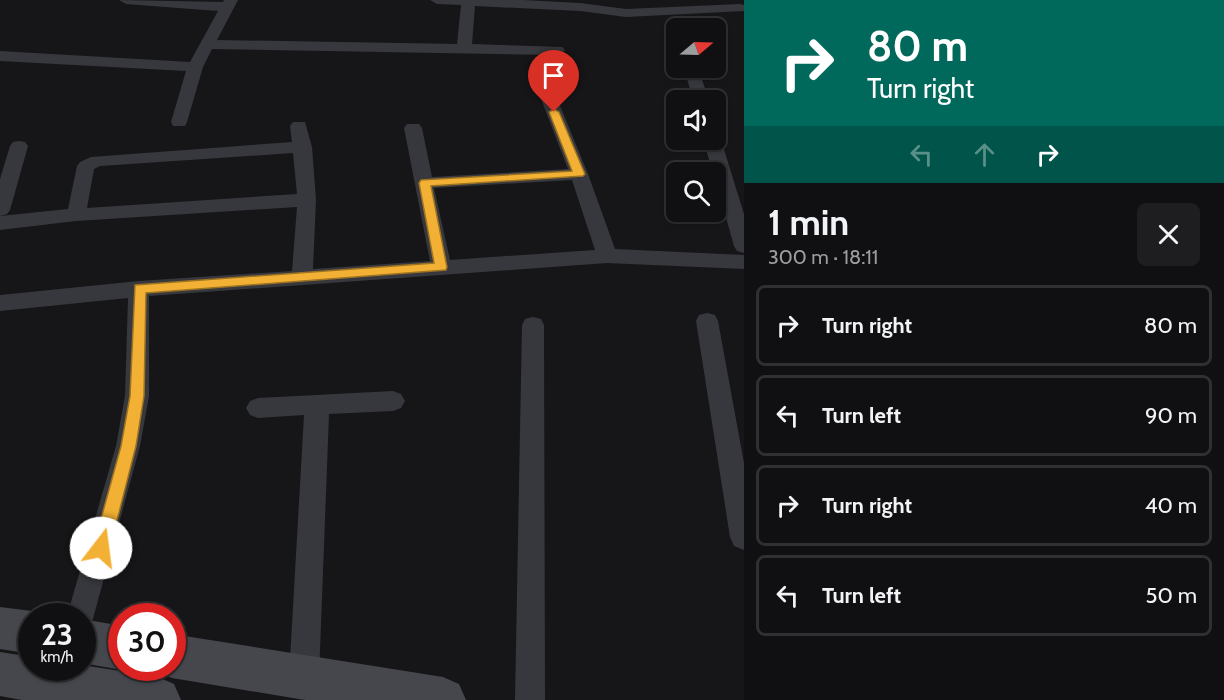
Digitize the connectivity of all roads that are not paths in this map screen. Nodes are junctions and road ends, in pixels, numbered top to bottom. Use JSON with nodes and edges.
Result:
{"nodes":[{"id":1,"x":126,"y":0,"type":"edge"},
{"id":2,"x":437,"y":0,"type":"edge"},
{"id":3,"x":468,"y":1,"type":"edge"},
{"id":4,"x":493,"y":1,"type":"edge"},
{"id":5,"x":229,"y":3,"type":"edge"},
{"id":6,"x":740,"y":8,"type":"edge"},
{"id":7,"x":207,"y":44,"type":"junction"},
{"id":8,"x":464,"y":49,"type":"junction"},
{"id":9,"x":557,"y":50,"type":"dead end"},
{"id":10,"x":0,"y":56,"type":"edge"},
{"id":11,"x":195,"y":67,"type":"junction"},
{"id":12,"x":546,"y":91,"type":"dead end"},
{"id":13,"x":179,"y":122,"type":"dead end"},
{"id":14,"x":299,"y":126,"type":"dead end"},
{"id":15,"x":413,"y":128,"type":"dead end"},
{"id":16,"x":19,"y":146,"type":"dead end"},
{"id":17,"x":303,"y":147,"type":"junction"},
{"id":18,"x":715,"y":150,"type":"edge"},
{"id":19,"x":579,"y":174,"type":"junction"},
{"id":20,"x":425,"y":183,"type":"junction"},
{"id":21,"x":307,"y":200,"type":"junction"},
{"id":22,"x":0,"y":210,"type":"edge"},
{"id":23,"x":76,"y":215,"type":"junction"},
{"id":24,"x":0,"y":223,"type":"edge"},
{"id":25,"x":744,"y":246,"type":"edge"},
{"id":26,"x":607,"y":256,"type":"junction"},
{"id":27,"x":744,"y":262,"type":"edge"},
{"id":28,"x":441,"y":267,"type":"junction"},
{"id":29,"x":302,"y":278,"type":"junction"},
{"id":30,"x":139,"y":289,"type":"junction"},
{"id":31,"x":0,"y":302,"type":"edge"},
{"id":32,"x":706,"y":321,"type":"dead end"},
{"id":33,"x":533,"y":325,"type":"dead end"},
{"id":34,"x":393,"y":401,"type":"dead end"},
{"id":35,"x":317,"y":405,"type":"junction"},
{"id":36,"x":258,"y":408,"type":"dead end"},
{"id":37,"x":744,"y":537,"type":"edge"},
{"id":38,"x":85,"y":603,"type":"edge"},
{"id":39,"x":186,"y":658,"type":"edge"},
{"id":40,"x":0,"y":674,"type":"edge"},
{"id":41,"x":304,"y":677,"type":"junction"},
{"id":42,"x":158,"y":700,"type":"edge"},
{"id":43,"x":443,"y":700,"type":"edge"},
{"id":44,"x":530,"y":700,"type":"edge"}],
"edges":[{"from":1,"to":5,"type":"street"},
{"from":2,"to":3,"type":"street"},
{"from":3,"to":4,"type":"street"},
{"from":3,"to":8,"type":"street"},
{"from":4,"to":6,"type":"street"},
{"from":5,"to":7,"type":"street"},
{"from":7,"to":8,"type":"street"},
{"from":7,"to":11,"type":"street"},
{"from":8,"to":9,"type":"street"},
{"from":10,"to":11,"type":"street"},
{"from":11,"to":13,"type":"street"},
{"from":12,"to":19,"type":"street"},
{"from":14,"to":17,"type":"street"},
{"from":15,"to":20,"type":"street"},
{"from":16,"to":22,"type":"street"},
{"from":17,"to":21,"type":"street"},
{"from":17,"to":23,"type":"street"},
{"from":18,"to":25,"type":"street"},
{"from":19,"to":20,"type":"street"},
{"from":19,"to":26,"type":"street"},
{"from":20,"to":28,"type":"street"},
{"from":21,"to":23,"type":"street"},
{"from":21,"to":29,"type":"street"},
{"from":23,"to":24,"type":"street"},
{"from":26,"to":27,"type":"street"},
{"from":26,"to":28,"type":"street"},
{"from":28,"to":29,"type":"street"},
{"from":29,"to":30,"type":"street"},
{"from":30,"to":31,"type":"street"},
{"from":30,"to":38,"type":"street"},
{"from":32,"to":37,"type":"street"},
{"from":33,"to":44,"type":"street"},
{"from":34,"to":35,"type":"street"},
{"from":35,"to":36,"type":"street"},
{"from":35,"to":41,"type":"street"},
{"from":39,"to":41,"type":"main road"},
{"from":40,"to":42,"type":"main road"},
{"from":41,"to":43,"type":"main road"}]}
